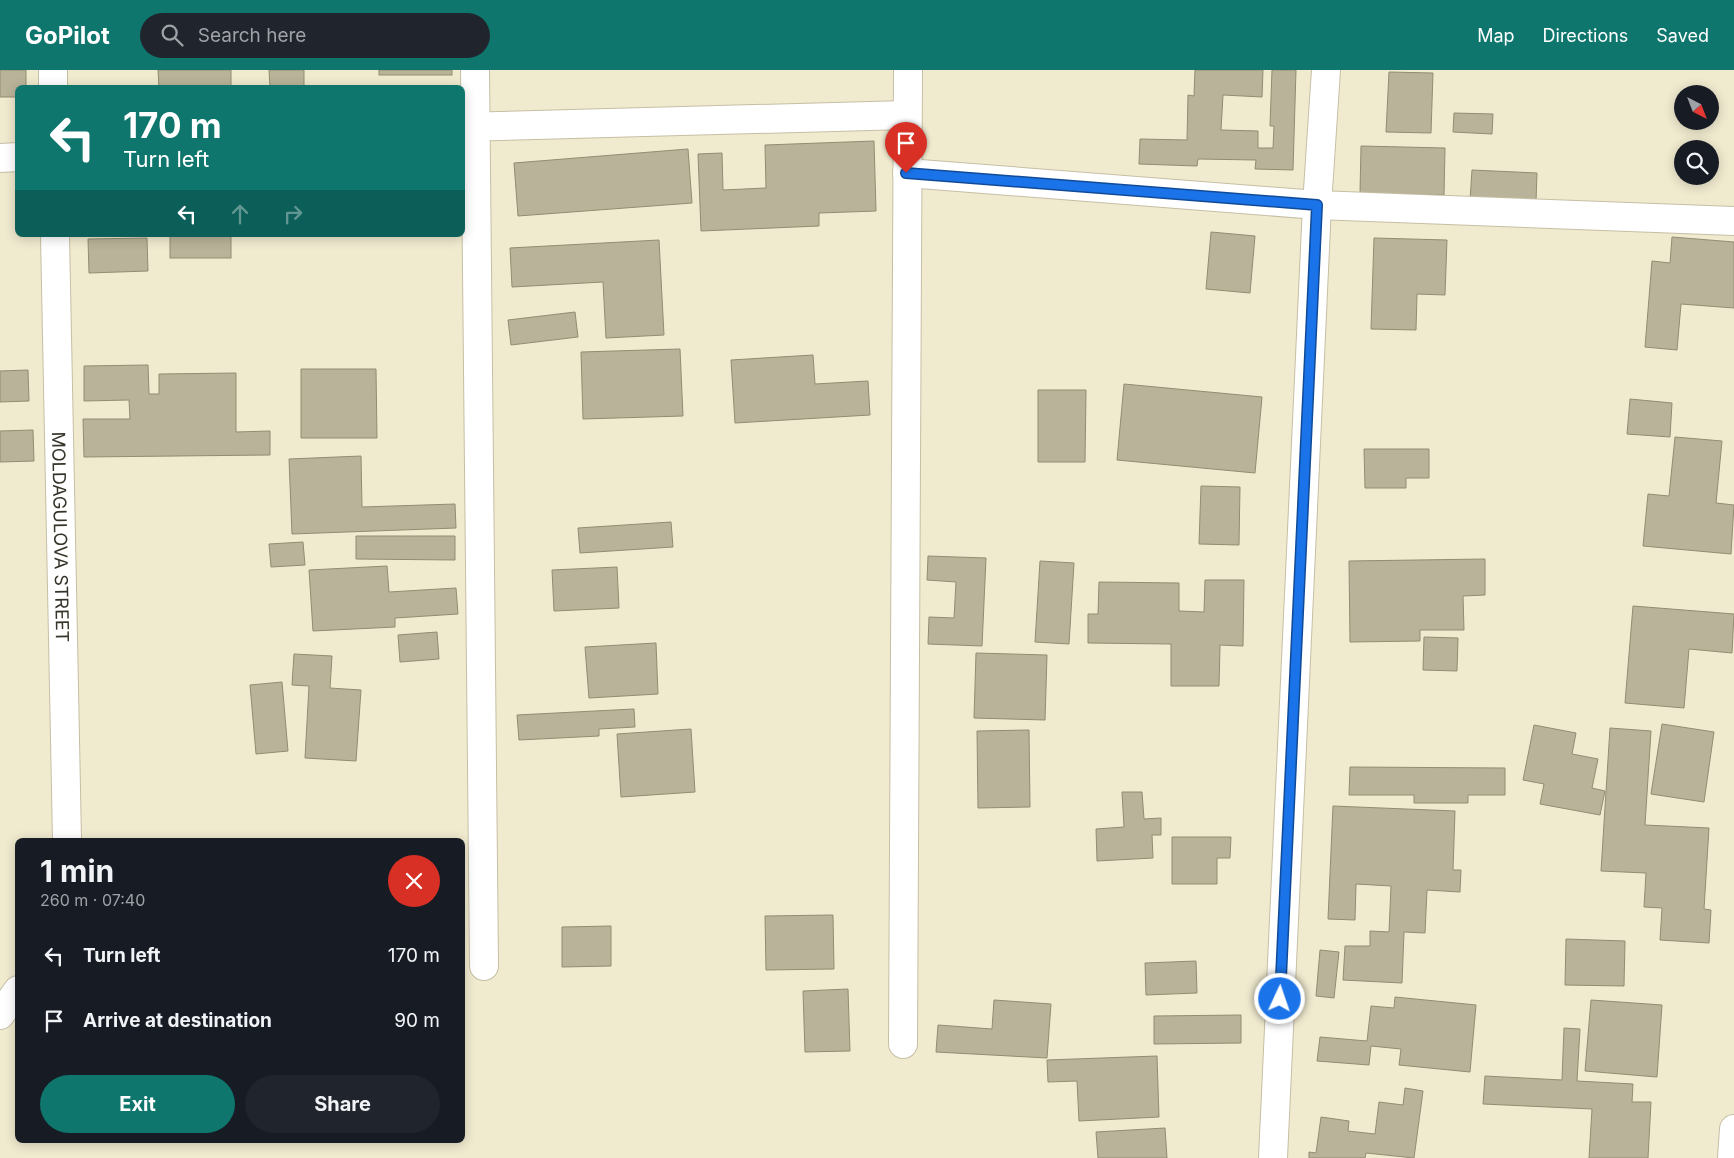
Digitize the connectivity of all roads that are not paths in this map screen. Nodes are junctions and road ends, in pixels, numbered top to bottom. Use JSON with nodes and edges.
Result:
{"nodes":[{"id":1,"x":53,"y":70,"type":"edge"},
{"id":2,"x":475,"y":70,"type":"edge"},
{"id":3,"x":908,"y":70,"type":"edge"},
{"id":4,"x":1326,"y":70,"type":"edge"},
{"id":5,"x":53,"y":85,"type":"edge"},
{"id":6,"x":907,"y":115,"type":"junction"},
{"id":7,"x":469,"y":126,"type":"edge"},
{"id":8,"x":15,"y":157,"type":"edge"},
{"id":9,"x":0,"y":158,"type":"edge"},
{"id":10,"x":906,"y":173,"type":"junction"},
{"id":11,"x":1317,"y":205,"type":"junction"},
{"id":12,"x":1734,"y":221,"type":"edge"},
{"id":13,"x":55,"y":237,"type":"edge"},
{"id":14,"x":67,"y":838,"type":"edge"},
{"id":15,"x":484,"y":966,"type":"dead end"},
{"id":16,"x":15,"y":994,"type":"edge"},
{"id":17,"x":0,"y":1015,"type":"edge"},
{"id":18,"x":903,"y":1044,"type":"dead end"},
{"id":19,"x":1734,"y":1129,"type":"edge"},
{"id":20,"x":1273,"y":1158,"type":"edge"},
{"id":21,"x":1732,"y":1158,"type":"edge"}],
"edges":[{"from":1,"to":5,"type":"street"},
{"from":2,"to":7,"type":"street"},
{"from":3,"to":6,"type":"street"},
{"from":4,"to":11,"type":"street"},
{"from":6,"to":7,"type":"street"},
{"from":6,"to":10,"type":"street"},
{"from":7,"to":15,"type":"street"},
{"from":8,"to":9,"type":"street"},
{"from":10,"to":11,"type":"street"},
{"from":10,"to":18,"type":"street"},
{"from":11,"to":12,"type":"street"},
{"from":11,"to":20,"type":"street"},
{"from":13,"to":14,"type":"street","name":"MOLDAGULOVA STREET"},
{"from":16,"to":17,"type":"street"},
{"from":19,"to":21,"type":"street"}]}
